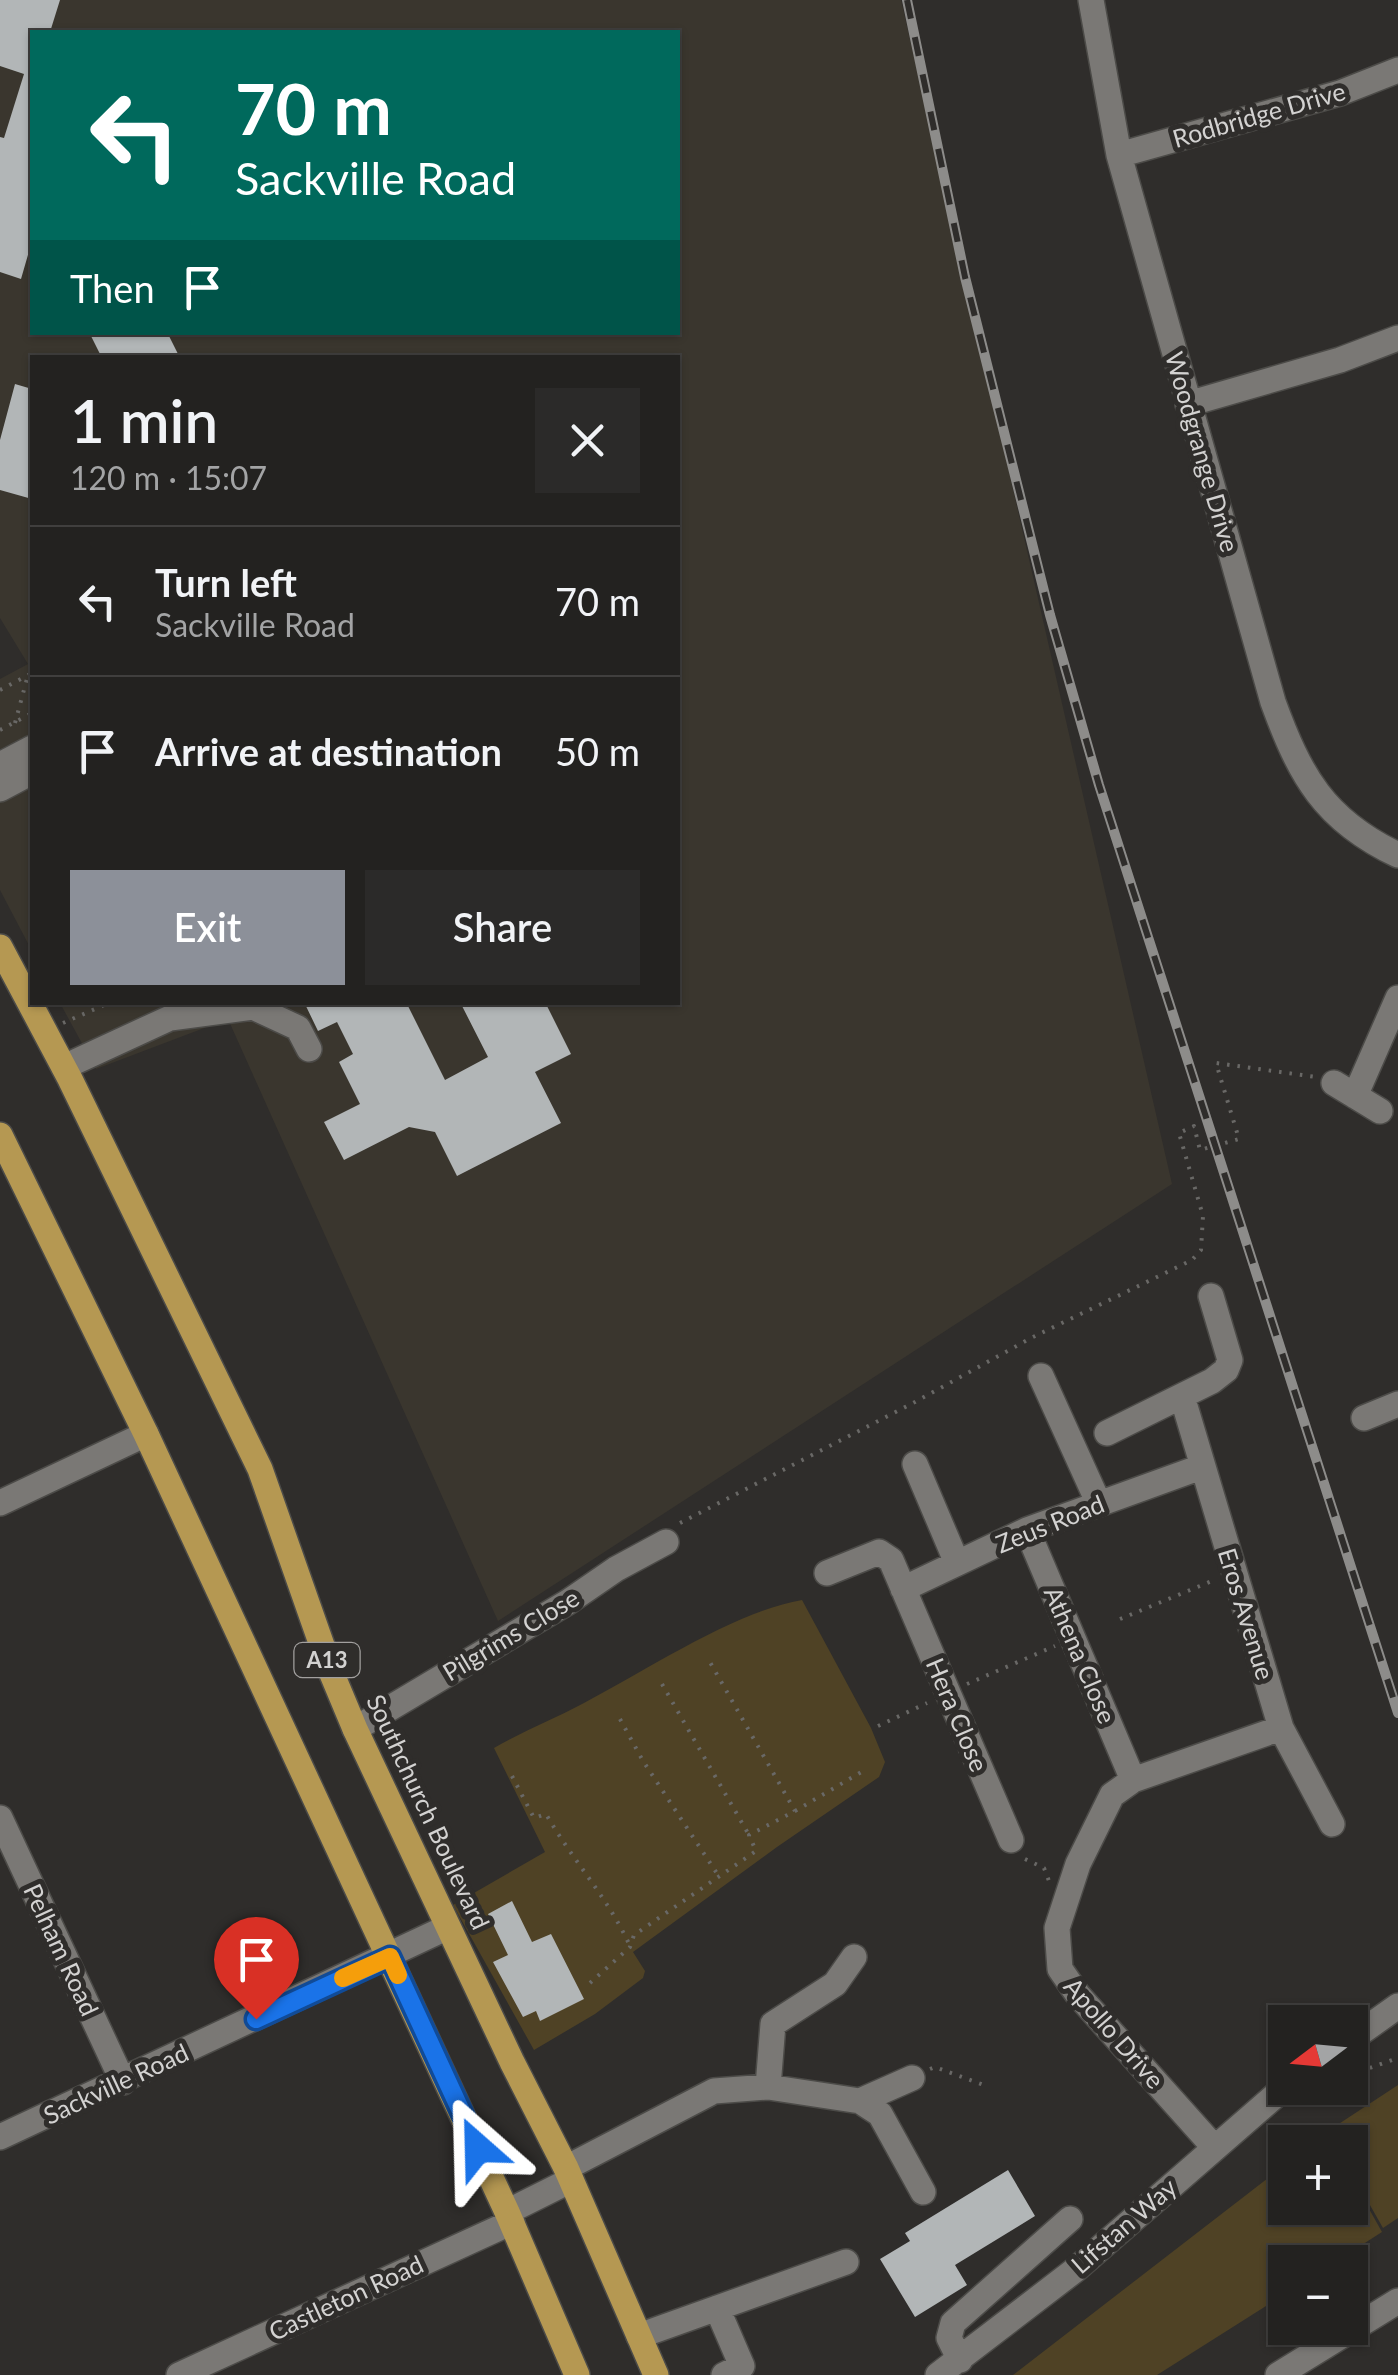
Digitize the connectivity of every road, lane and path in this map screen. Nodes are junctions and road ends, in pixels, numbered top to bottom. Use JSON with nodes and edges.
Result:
{"nodes":[{"id":1,"x":1091,"y":0,"type":"edge"},
{"id":2,"x":1398,"y":70,"type":"edge"},
{"id":3,"x":1119,"y":155,"type":"junction"},
{"id":4,"x":1398,"y":338,"type":"edge"},
{"id":5,"x":1188,"y":404,"type":"junction"},
{"id":6,"x":30,"y":674,"type":"edge"},
{"id":7,"x":0,"y":690,"type":"edge"},
{"id":8,"x":30,"y":715,"type":"edge"},
{"id":9,"x":14,"y":722,"type":"junction"},
{"id":10,"x":0,"y":730,"type":"edge"},
{"id":11,"x":30,"y":749,"type":"edge"},
{"id":12,"x":0,"y":765,"type":"edge"},
{"id":13,"x":30,"y":773,"type":"edge"},
{"id":14,"x":0,"y":789,"type":"edge"},
{"id":15,"x":1398,"y":855,"type":"edge"},
{"id":16,"x":0,"y":948,"type":"edge"},
{"id":17,"x":1398,"y":998,"type":"edge"},
{"id":18,"x":30,"y":1004,"type":"edge"},
{"id":19,"x":31,"y":1005,"type":"edge"},
{"id":20,"x":104,"y":1005,"type":"edge"},
{"id":21,"x":45,"y":1032,"type":"junction"},
{"id":22,"x":309,"y":1049,"type":"dead end"},
{"id":23,"x":64,"y":1067,"type":"junction"},
{"id":24,"x":1344,"y":1089,"type":"junction"},
{"id":25,"x":1380,"y":1112,"type":"dead end"},
{"id":26,"x":0,"y":1136,"type":"edge"},
{"id":27,"x":1211,"y":1296,"type":"dead end"},
{"id":28,"x":1042,"y":1376,"type":"dead end"},
{"id":29,"x":1182,"y":1396,"type":"junction"},
{"id":30,"x":1398,"y":1404,"type":"edge"},
{"id":31,"x":1364,"y":1418,"type":"dead end"},
{"id":32,"x":1107,"y":1433,"type":"dead end"},
{"id":33,"x":146,"y":1434,"type":"junction"},
{"id":34,"x":915,"y":1464,"type":"dead end"},
{"id":35,"x":1201,"y":1467,"type":"junction"},
{"id":36,"x":0,"y":1503,"type":"edge"},
{"id":37,"x":1099,"y":1504,"type":"junction"},
{"id":38,"x":1027,"y":1530,"type":"junction"},
{"id":39,"x":666,"y":1542,"type":"joint"},
{"id":40,"x":957,"y":1563,"type":"junction"},
{"id":41,"x":826,"y":1573,"type":"dead end"},
{"id":42,"x":1238,"y":1588,"type":"junction"},
{"id":43,"x":904,"y":1589,"type":"junction"},
{"id":44,"x":1120,"y":1619,"type":"dead end"},
{"id":45,"x":1073,"y":1638,"type":"junction"},
{"id":46,"x":708,"y":1657,"type":"dead end"},
{"id":47,"x":662,"y":1684,"type":"dead end"},
{"id":48,"x":948,"y":1693,"type":"junction"},
{"id":49,"x":620,"y":1718,"type":"dead end"},
{"id":50,"x":878,"y":1726,"type":"dead end"},
{"id":51,"x":356,"y":1728,"type":"junction"},
{"id":52,"x":1281,"y":1728,"type":"junction"},
{"id":53,"x":863,"y":1770,"type":"dead end"},
{"id":54,"x":512,"y":1776,"type":"dead end"},
{"id":55,"x":1133,"y":1780,"type":"junction"},
{"id":56,"x":795,"y":1811,"type":"junction"},
{"id":57,"x":0,"y":1818,"type":"edge"},
{"id":58,"x":1332,"y":1824,"type":"dead end"},
{"id":59,"x":749,"y":1835,"type":"junction"},
{"id":60,"x":1011,"y":1840,"type":"joint"},
{"id":61,"x":719,"y":1877,"type":"junction"},
{"id":62,"x":1068,"y":1894,"type":"junction"},
{"id":63,"x":448,"y":1927,"type":"junction"},
{"id":64,"x":630,"y":1948,"type":"junction"},
{"id":65,"x":390,"y":1957,"type":"junction"},
{"id":66,"x":854,"y":1958,"type":"dead end"},
{"id":67,"x":590,"y":1983,"type":"dead end"},
{"id":68,"x":1398,"y":2006,"type":"edge"},
{"id":69,"x":1368,"y":2027,"type":"edge"},
{"id":70,"x":1398,"y":2058,"type":"edge"},
{"id":71,"x":1368,"y":2069,"type":"edge"},
{"id":72,"x":912,"y":2078,"type":"joint"},
{"id":73,"x":123,"y":2082,"type":"junction"},
{"id":74,"x":768,"y":2087,"type":"junction"},
{"id":75,"x":989,"y":2087,"type":"dead end"},
{"id":76,"x":860,"y":2101,"type":"junction"},
{"id":77,"x":1268,"y":2101,"type":"edge"},
{"id":78,"x":0,"y":2137,"type":"edge"},
{"id":79,"x":1214,"y":2147,"type":"junction"},
{"id":80,"x":569,"y":2174,"type":"junction"},
{"id":81,"x":923,"y":2192,"type":"dead end"},
{"id":82,"x":510,"y":2217,"type":"junction"},
{"id":83,"x":1070,"y":2219,"type":"dead end"},
{"id":84,"x":846,"y":2262,"type":"dead end"},
{"id":85,"x":1398,"y":2301,"type":"edge"},
{"id":86,"x":717,"y":2308,"type":"junction"},
{"id":87,"x":639,"y":2336,"type":"junction"},
{"id":88,"x":960,"y":2360,"type":"junction"},
{"id":89,"x":180,"y":2375,"type":"edge"},
{"id":90,"x":578,"y":2375,"type":"edge"},
{"id":91,"x":656,"y":2375,"type":"edge"},
{"id":92,"x":724,"y":2375,"type":"edge"},
{"id":93,"x":938,"y":2375,"type":"edge"},
{"id":94,"x":1278,"y":2375,"type":"edge"}],
"edges":[{"from":1,"to":3,"type":"street","name":"Woodgrange Drive"},
{"from":2,"to":3,"type":"street","name":"Rodbridge Drive"},
{"from":3,"to":5,"type":"street","name":"Woodgrange Drive"},
{"from":4,"to":5,"type":"street"},
{"from":5,"to":15,"type":"street","name":"Woodgrange Drive"},
{"from":6,"to":7,"type":"path"},
{"from":6,"to":9,"type":"path"},
{"from":8,"to":9,"type":"path"},
{"from":9,"to":10,"type":"path"},
{"from":11,"to":12,"type":"street"},
{"from":13,"to":14,"type":"street"},
{"from":16,"to":18,"type":"main road","name":"Southchurch Boulevard","number":"A13"},
{"from":17,"to":24,"type":"street"},
{"from":19,"to":21,"type":"main road","name":"Southchurch Boulevard","number":"A13"},
{"from":20,"to":21,"type":"path"},
{"from":21,"to":23,"type":"main road","name":"Southchurch Boulevard","number":"A13"},
{"from":22,"to":23,"type":"street"},
{"from":23,"to":51,"type":"main road","name":"Southchurch Boulevard","number":"A13"},
{"from":24,"to":25,"type":"street"},
{"from":24,"to":39,"type":"path"},
{"from":26,"to":33,"type":"main road","number":"A13"},
{"from":27,"to":29,"type":"street"},
{"from":28,"to":37,"type":"street"},
{"from":29,"to":32,"type":"street"},
{"from":29,"to":35,"type":"street","name":"Eros Avenue"},
{"from":30,"to":31,"type":"street"},
{"from":33,"to":36,"type":"street"},
{"from":33,"to":65,"type":"main road","number":"A13"},
{"from":34,"to":40,"type":"street"},
{"from":35,"to":37,"type":"street","name":"Zeus Road"},
{"from":35,"to":42,"type":"street","name":"Eros Avenue"},
{"from":37,"to":38,"type":"street","name":"Zeus Road"},
{"from":38,"to":40,"type":"street","name":"Zeus Road"},
{"from":38,"to":45,"type":"street","name":"Athena Close"},
{"from":39,"to":51,"type":"street","name":"Pilgrims Close"},
{"from":40,"to":43,"type":"street","name":"Zeus Road"},
{"from":41,"to":43,"type":"street","name":"Hera Close"},
{"from":42,"to":44,"type":"path"},
{"from":42,"to":52,"type":"street","name":"Eros Avenue"},
{"from":43,"to":48,"type":"street","name":"Hera Close"},
{"from":45,"to":48,"type":"path"},
{"from":45,"to":55,"type":"street","name":"Athena Close"},
{"from":46,"to":56,"type":"path"},
{"from":47,"to":59,"type":"path"},
{"from":48,"to":50,"type":"path"},
{"from":48,"to":60,"type":"street","name":"Hera Close"},
{"from":49,"to":61,"type":"path"},
{"from":51,"to":63,"type":"main road","name":"Southchurch Boulevard","number":"A13"},
{"from":52,"to":55,"type":"street","name":"Apollo Drive"},
{"from":52,"to":58,"type":"street","name":"Eros Avenue"},
{"from":53,"to":56,"type":"path"},
{"from":54,"to":64,"type":"path"},
{"from":55,"to":62,"type":"street","name":"Apollo Drive"},
{"from":56,"to":59,"type":"path"},
{"from":57,"to":73,"type":"street","name":"Pelham Road"},
{"from":59,"to":61,"type":"path"},
{"from":60,"to":62,"type":"path"},
{"from":61,"to":64,"type":"path"},
{"from":62,"to":79,"type":"street","name":"Apollo Drive"},
{"from":63,"to":65,"type":"street","name":"Sackville Road"},
{"from":63,"to":80,"type":"main road","name":"Southchurch Boulevard","number":"A13"},
{"from":64,"to":67,"type":"path"},
{"from":65,"to":73,"type":"street","name":"Sackville Road"},
{"from":65,"to":82,"type":"main road","number":"A13"},
{"from":66,"to":74,"type":"street"},
{"from":68,"to":69,"type":"street"},
{"from":70,"to":71,"type":"path"},
{"from":72,"to":75,"type":"path"},
{"from":72,"to":76,"type":"street"},
{"from":73,"to":78,"type":"street","name":"Sackville Road"},
{"from":74,"to":76,"type":"street","name":"Castleton Road"},
{"from":74,"to":80,"type":"street","name":"Castleton Road"},
{"from":76,"to":81,"type":"street"},
{"from":77,"to":79,"type":"street","name":"Lifstan Way"},
{"from":79,"to":88,"type":"street","name":"Lifstan Way"},
{"from":80,"to":82,"type":"street","name":"Castleton Road"},
{"from":80,"to":87,"type":"main road","name":"Southchurch Boulevard","number":"A13"},
{"from":82,"to":89,"type":"street","name":"Castleton Road"},
{"from":82,"to":90,"type":"main road","number":"A13"},
{"from":83,"to":88,"type":"street","name":"Lifstan Way"},
{"from":84,"to":86,"type":"street"},
{"from":85,"to":94,"type":"street"},
{"from":86,"to":87,"type":"street"},
{"from":86,"to":92,"type":"street"},
{"from":87,"to":91,"type":"main road","name":"Southchurch Boulevard","number":"A13"},
{"from":88,"to":93,"type":"street","name":"Lifstan Way"}]}
